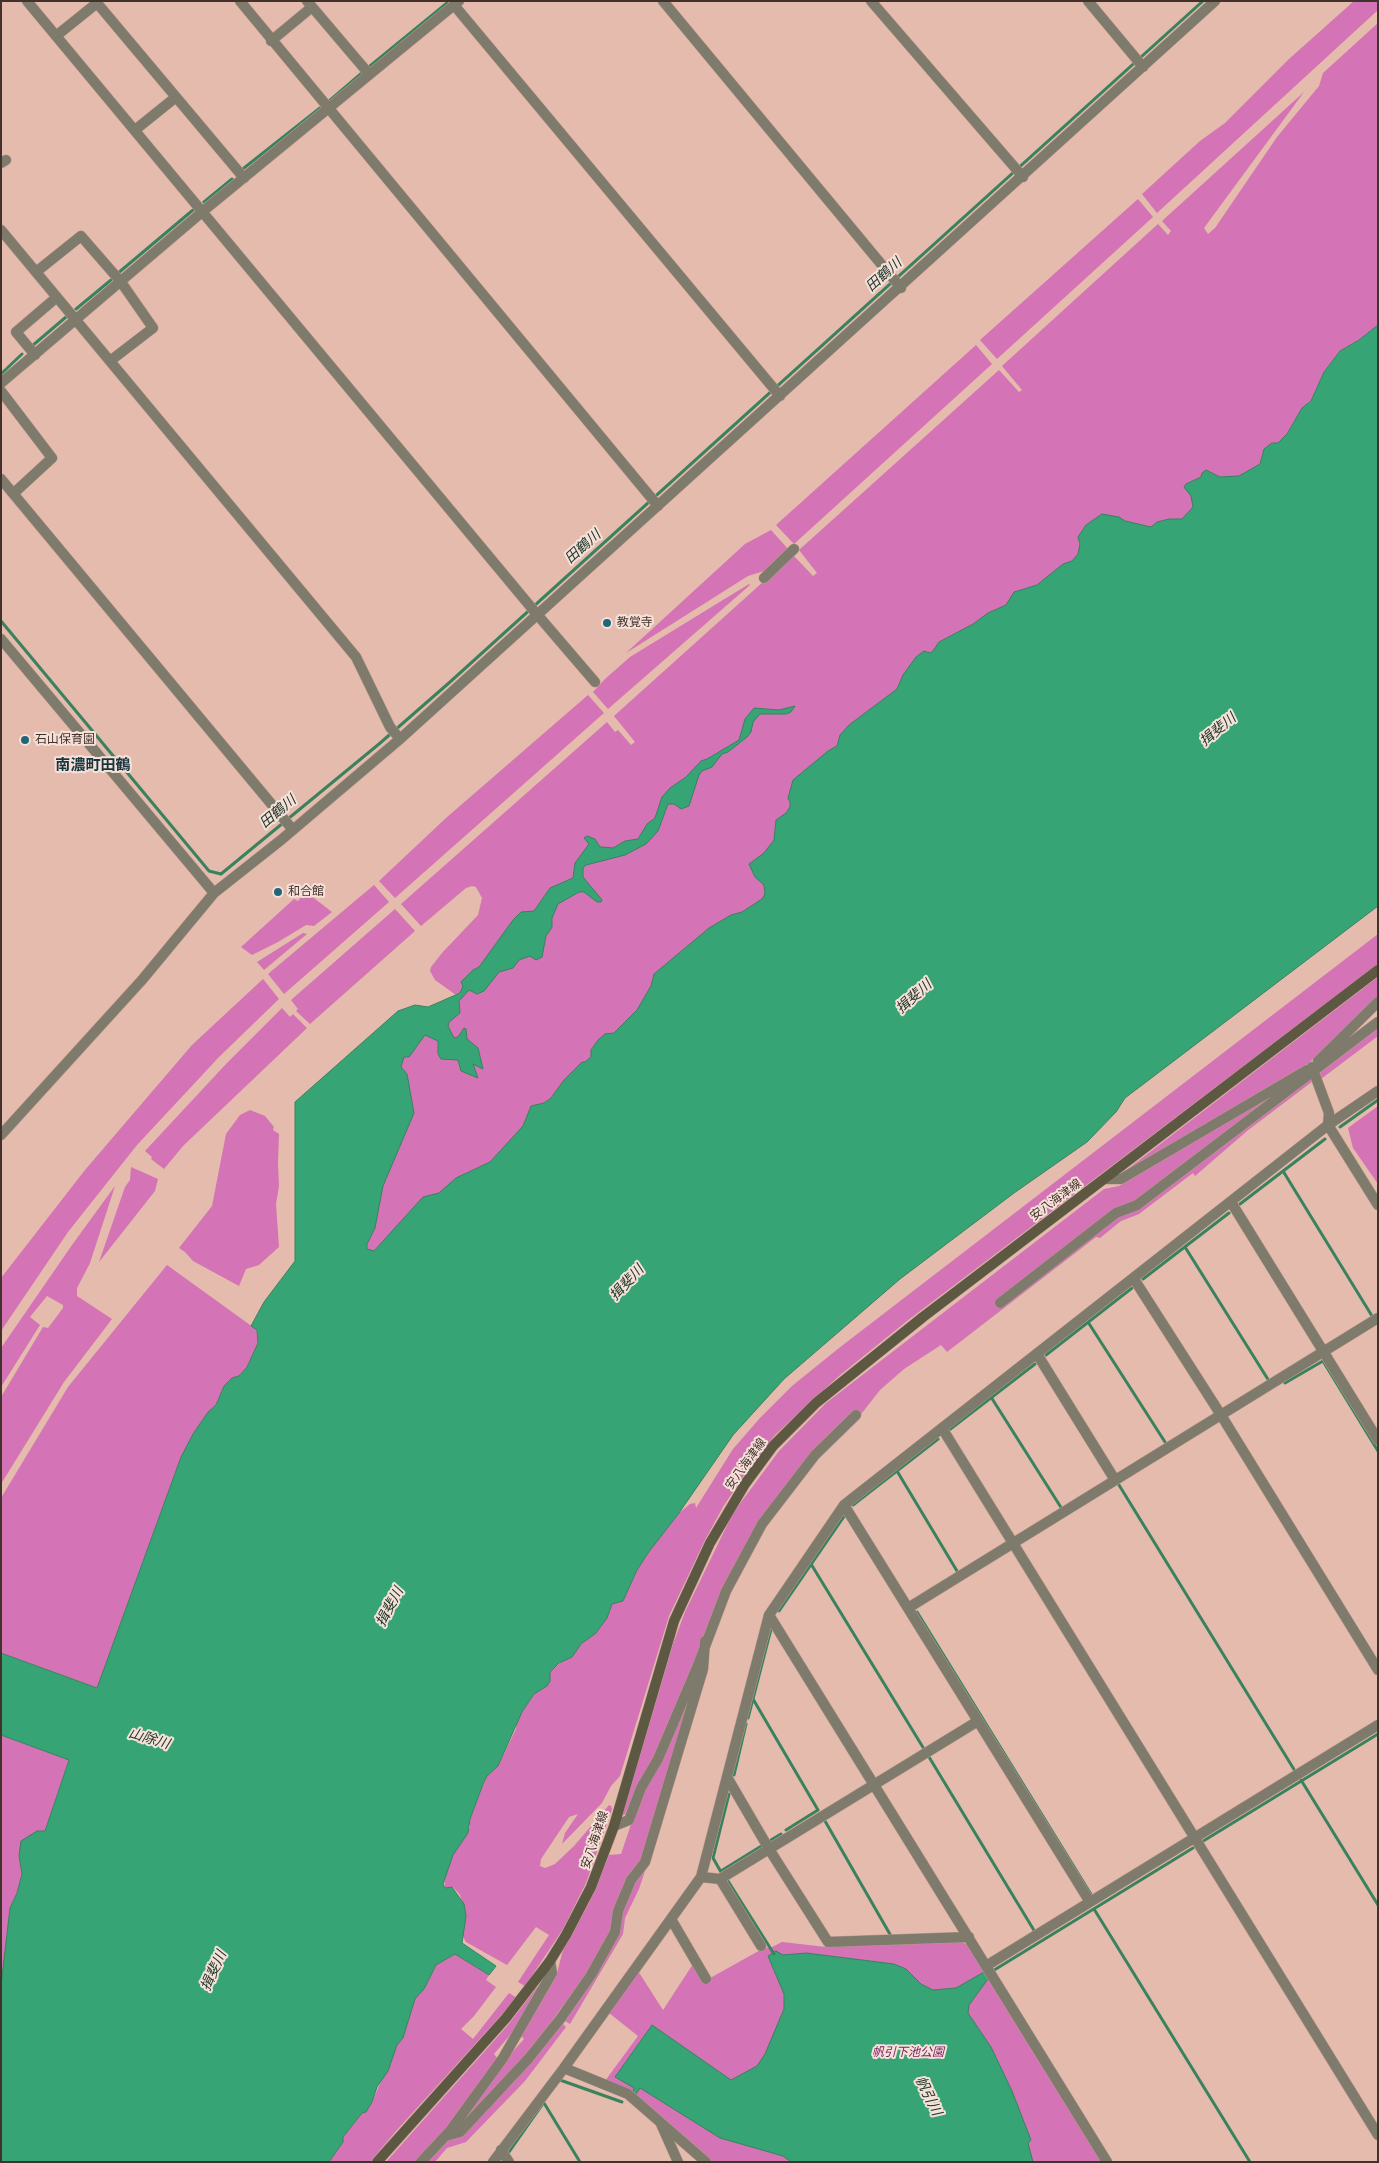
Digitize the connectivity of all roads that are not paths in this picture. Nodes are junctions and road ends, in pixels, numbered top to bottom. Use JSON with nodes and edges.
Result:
{"nodes":[{"id":1,"x":27,"y":1,"type":"edge"},
{"id":2,"x":240,"y":1,"type":"edge"},
{"id":3,"x":663,"y":1,"type":"edge"},
{"id":4,"x":871,"y":1,"type":"edge"},
{"id":5,"x":1088,"y":1,"type":"edge"},
{"id":6,"x":1215,"y":1,"type":"edge"},
{"id":7,"x":456,"y":3,"type":"edge"},
{"id":8,"x":310,"y":4,"type":"edge"},
{"id":9,"x":56,"y":36,"type":"junction"},
{"id":10,"x":271,"y":41,"type":"junction"},
{"id":11,"x":1142,"y":66,"type":"junction"},
{"id":12,"x":369,"y":74,"type":"junction"},
{"id":13,"x":176,"y":97,"type":"junction"},
{"id":14,"x":328,"y":109,"type":"junction"},
{"id":15,"x":135,"y":130,"type":"junction"},
{"id":16,"x":1022,"y":176,"type":"junction"},
{"id":17,"x":244,"y":178,"type":"junction"},
{"id":18,"x":202,"y":212,"type":"junction"},
{"id":19,"x":1,"y":230,"type":"edge"},
{"id":20,"x":36,"y":272,"type":"junction"},
{"id":21,"x":121,"y":282,"type":"junction"},
{"id":22,"x":900,"y":286,"type":"junction"},
{"id":23,"x":57,"y":298,"type":"junction"},
{"id":24,"x":76,"y":320,"type":"junction"},
{"id":25,"x":35,"y":355,"type":"junction"},
{"id":26,"x":110,"y":361,"type":"junction"},
{"id":27,"x":1,"y":383,"type":"edge"},
{"id":28,"x":1,"y":391,"type":"edge"},
{"id":29,"x":778,"y":394,"type":"junction"},
{"id":30,"x":1,"y":479,"type":"edge"},
{"id":31,"x":14,"y":493,"type":"junction"},
{"id":32,"x":658,"y":505,"type":"junction"},
{"id":33,"x":794,"y":549,"type":"dead end"},
{"id":34,"x":764,"y":578,"type":"dead end"},
{"id":35,"x":536,"y":614,"type":"junction"},
{"id":36,"x":1,"y":638,"type":"edge"},
{"id":37,"x":595,"y":682,"type":"dead end"},
{"id":38,"x":400,"y":738,"type":"junction"},
{"id":39,"x":292,"y":829,"type":"junction"},
{"id":40,"x":214,"y":893,"type":"junction"},
{"id":41,"x":1378,"y":970,"type":"edge"},
{"id":42,"x":1378,"y":1002,"type":"edge"},
{"id":43,"x":1378,"y":1022,"type":"edge"},
{"id":44,"x":1313,"y":1069,"type":"junction"},
{"id":45,"x":1378,"y":1091,"type":"edge"},
{"id":46,"x":1328,"y":1125,"type":"junction"},
{"id":47,"x":1,"y":1134,"type":"edge"},
{"id":48,"x":1105,"y":1179,"type":"junction"},
{"id":49,"x":1231,"y":1202,"type":"junction"},
{"id":50,"x":1378,"y":1205,"type":"edge"},
{"id":51,"x":1134,"y":1279,"type":"junction"},
{"id":52,"x":1000,"y":1302,"type":"dead end"},
{"id":53,"x":1378,"y":1318,"type":"edge"},
{"id":54,"x":1324,"y":1352,"type":"junction"},
{"id":55,"x":1037,"y":1354,"type":"junction"},
{"id":56,"x":856,"y":1415,"type":"dead end"},
{"id":57,"x":1221,"y":1416,"type":"junction"},
{"id":58,"x":942,"y":1428,"type":"junction"},
{"id":59,"x":1378,"y":1440,"type":"edge"},
{"id":60,"x":1115,"y":1480,"type":"junction"},
{"id":61,"x":844,"y":1505,"type":"junction"},
{"id":62,"x":1012,"y":1544,"type":"junction"},
{"id":63,"x":908,"y":1608,"type":"junction"},
{"id":64,"x":769,"y":1615,"type":"junction"},
{"id":65,"x":705,"y":1642,"type":"junction"},
{"id":66,"x":1378,"y":1670,"type":"edge"},
{"id":67,"x":978,"y":1721,"type":"junction"},
{"id":68,"x":1378,"y":1725,"type":"edge"},
{"id":69,"x":726,"y":1777,"type":"junction"},
{"id":70,"x":875,"y":1784,"type":"junction"},
{"id":71,"x":614,"y":1826,"type":"junction"},
{"id":72,"x":1194,"y":1839,"type":"junction"},
{"id":73,"x":769,"y":1849,"type":"junction"},
{"id":74,"x":701,"y":1877,"type":"junction"},
{"id":75,"x":720,"y":1879,"type":"junction"},
{"id":76,"x":1090,"y":1902,"type":"junction"},
{"id":77,"x":671,"y":1919,"type":"junction"},
{"id":78,"x":968,"y":1938,"type":"junction"},
{"id":79,"x":761,"y":1946,"type":"dead end"},
{"id":80,"x":550,"y":1961,"type":"junction"},
{"id":81,"x":989,"y":1971,"type":"junction"},
{"id":82,"x":706,"y":1979,"type":"dead end"},
{"id":83,"x":564,"y":2068,"type":"junction"},
{"id":84,"x":659,"y":2119,"type":"junction"},
{"id":85,"x":1378,"y":2135,"type":"edge"},
{"id":86,"x":446,"y":2136,"type":"junction"},
{"id":87,"x":501,"y":2150,"type":"junction"},
{"id":88,"x":377,"y":2162,"type":"edge"},
{"id":89,"x":422,"y":2162,"type":"edge"},
{"id":90,"x":493,"y":2162,"type":"edge"},
{"id":91,"x":509,"y":2162,"type":"edge"},
{"id":92,"x":678,"y":2162,"type":"edge"},
{"id":93,"x":706,"y":2162,"type":"edge"},
{"id":94,"x":1107,"y":2162,"type":"edge"}],
"edges":[{"from":1,"to":9,"type":"street"},
{"from":2,"to":10,"type":"street"},
{"from":3,"to":22,"type":"street"},
{"from":4,"to":16,"type":"street"},
{"from":5,"to":11,"type":"street"},
{"from":6,"to":11,"type":"street"},
{"from":7,"to":12,"type":"street"},
{"from":7,"to":29,"type":"street"},
{"from":8,"to":10,"type":"street"},
{"from":8,"to":12,"type":"street"},
{"from":9,"to":13,"type":"street"},
{"from":9,"to":15,"type":"street"},
{"from":10,"to":14,"type":"street"},
{"from":11,"to":16,"type":"street"},
{"from":12,"to":14,"type":"street"},
{"from":13,"to":15,"type":"street"},
{"from":13,"to":17,"type":"street"},
{"from":14,"to":17,"type":"street"},
{"from":14,"to":32,"type":"street"},
{"from":15,"to":18,"type":"street"},
{"from":16,"to":22,"type":"street"},
{"from":17,"to":18,"type":"street"},
{"from":18,"to":21,"type":"street"},
{"from":18,"to":35,"type":"street"},
{"from":19,"to":20,"type":"street"},
{"from":20,"to":21,"type":"street"},
{"from":20,"to":23,"type":"street"},
{"from":21,"to":24,"type":"street"},
{"from":21,"to":26,"type":"street"},
{"from":22,"to":29,"type":"street"},
{"from":23,"to":24,"type":"street"},
{"from":23,"to":25,"type":"street"},
{"from":24,"to":25,"type":"street"},
{"from":24,"to":26,"type":"street"},
{"from":25,"to":27,"type":"street"},
{"from":26,"to":38,"type":"street"},
{"from":28,"to":31,"type":"street"},
{"from":29,"to":32,"type":"street"},
{"from":30,"to":31,"type":"street"},
{"from":31,"to":39,"type":"street"},
{"from":32,"to":35,"type":"street"},
{"from":33,"to":34,"type":"street"},
{"from":35,"to":37,"type":"street"},
{"from":35,"to":38,"type":"street"},
{"from":36,"to":40,"type":"street"},
{"from":38,"to":39,"type":"street"},
{"from":39,"to":40,"type":"street"},
{"from":40,"to":47,"type":"street"},
{"from":41,"to":48,"type":"main road","name":"安八海津線"},
{"from":42,"to":44,"type":"street"},
{"from":43,"to":44,"type":"street"},
{"from":44,"to":46,"type":"street"},
{"from":44,"to":48,"type":"street"},
{"from":44,"to":52,"type":"street"},
{"from":45,"to":46,"type":"street"},
{"from":46,"to":49,"type":"street"},
{"from":46,"to":50,"type":"street"},
{"from":48,"to":71,"type":"main road","name":"安八海津線"},
{"from":49,"to":51,"type":"street"},
{"from":49,"to":54,"type":"street"},
{"from":51,"to":55,"type":"street"},
{"from":51,"to":57,"type":"street"},
{"from":53,"to":54,"type":"street"},
{"from":54,"to":57,"type":"street"},
{"from":54,"to":59,"type":"street"},
{"from":55,"to":58,"type":"street"},
{"from":55,"to":60,"type":"street"},
{"from":56,"to":65,"type":"street"},
{"from":57,"to":60,"type":"street"},
{"from":57,"to":66,"type":"street"},
{"from":58,"to":61,"type":"street"},
{"from":58,"to":62,"type":"street"},
{"from":60,"to":62,"type":"street"},
{"from":61,"to":63,"type":"street"},
{"from":61,"to":64,"type":"street"},
{"from":62,"to":63,"type":"street"},
{"from":62,"to":72,"type":"street"},
{"from":63,"to":67,"type":"street"},
{"from":64,"to":69,"type":"street"},
{"from":64,"to":70,"type":"street"},
{"from":65,"to":71,"type":"street"},
{"from":65,"to":86,"type":"street"},
{"from":67,"to":70,"type":"street"},
{"from":67,"to":76,"type":"street"},
{"from":68,"to":72,"type":"street"},
{"from":69,"to":73,"type":"street"},
{"from":69,"to":74,"type":"street"},
{"from":70,"to":73,"type":"street"},
{"from":70,"to":78,"type":"street"},
{"from":71,"to":80,"type":"main road","name":"安八海津線"},
{"from":72,"to":76,"type":"street"},
{"from":72,"to":85,"type":"street"},
{"from":73,"to":75,"type":"street"},
{"from":73,"to":78,"type":"street"},
{"from":74,"to":75,"type":"street"},
{"from":74,"to":77,"type":"street"},
{"from":75,"to":79,"type":"street"},
{"from":76,"to":81,"type":"street"},
{"from":77,"to":82,"type":"street"},
{"from":77,"to":83,"type":"street"},
{"from":78,"to":81,"type":"street"},
{"from":80,"to":86,"type":"street"},
{"from":80,"to":88,"type":"main road","name":"安八海津線"},
{"from":81,"to":94,"type":"street"},
{"from":83,"to":84,"type":"street"},
{"from":83,"to":87,"type":"street"},
{"from":84,"to":92,"type":"street"},
{"from":84,"to":93,"type":"street"},
{"from":86,"to":89,"type":"street"},
{"from":87,"to":90,"type":"street"},
{"from":87,"to":91,"type":"street"}]}
